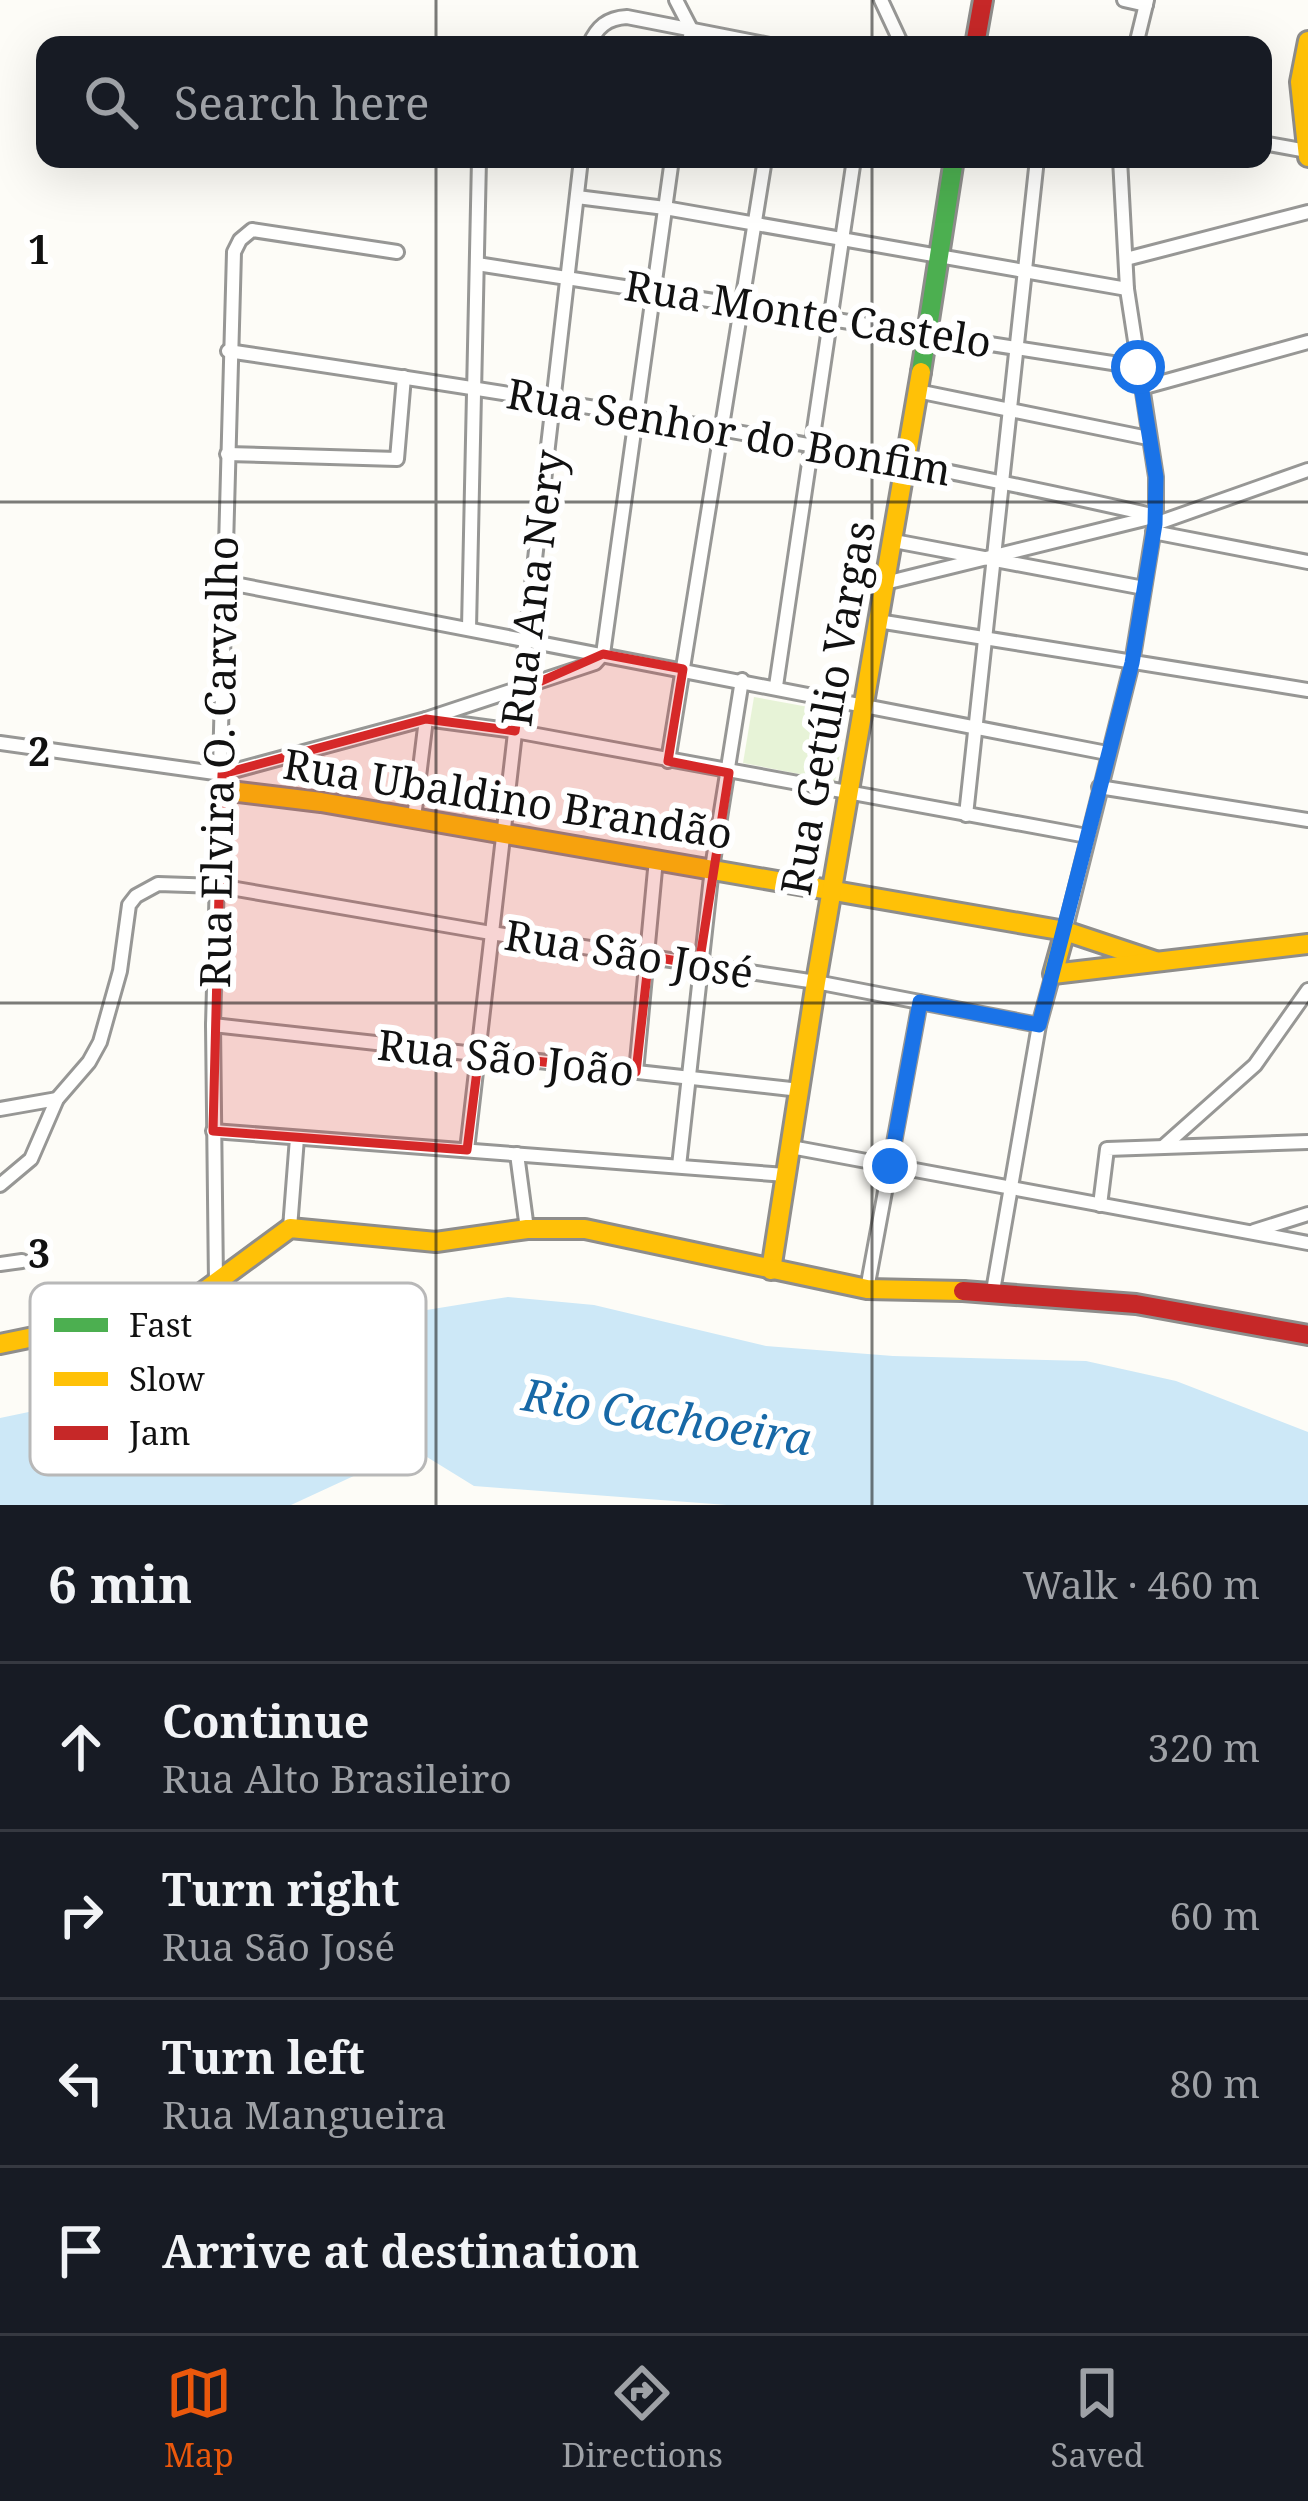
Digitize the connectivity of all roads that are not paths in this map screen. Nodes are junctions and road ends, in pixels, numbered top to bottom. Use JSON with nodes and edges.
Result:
{"nodes":[{"id":1,"x":676,"y":0,"type":"edge"},
{"id":2,"x":881,"y":0,"type":"edge"},
{"id":3,"x":983,"y":0,"type":"edge"},
{"id":4,"x":1124,"y":0,"type":"edge"},
{"id":5,"x":1146,"y":3,"type":"edge"},
{"id":6,"x":691,"y":29,"type":"junction"},
{"id":7,"x":594,"y":36,"type":"edge"},
{"id":8,"x":690,"y":36,"type":"edge"},
{"id":9,"x":726,"y":36,"type":"edge"},
{"id":10,"x":898,"y":36,"type":"edge"},
{"id":11,"x":977,"y":36,"type":"edge"},
{"id":12,"x":1138,"y":36,"type":"edge"},
{"id":13,"x":1308,"y":41,"type":"edge"},
{"id":14,"x":1272,"y":145,"type":"edge"},
{"id":15,"x":1307,"y":154,"type":"edge"},
{"id":16,"x":479,"y":168,"type":"edge"},
{"id":17,"x":580,"y":168,"type":"dead end"},
{"id":18,"x":671,"y":168,"type":"edge"},
{"id":19,"x":764,"y":168,"type":"edge"},
{"id":20,"x":853,"y":168,"type":"edge"},
{"id":21,"x":952,"y":168,"type":"edge"},
{"id":22,"x":1036,"y":168,"type":"edge"},
{"id":23,"x":1121,"y":168,"type":"edge"},
{"id":24,"x":577,"y":197,"type":"junction"},
{"id":25,"x":665,"y":208,"type":"junction"},
{"id":26,"x":1308,"y":212,"type":"edge"},
{"id":27,"x":755,"y":224,"type":"junction"},
{"id":28,"x":842,"y":239,"type":"junction"},
{"id":29,"x":398,"y":252,"type":"dead end"},
{"id":30,"x":937,"y":256,"type":"junction"},
{"id":31,"x":1126,"y":259,"type":"junction"},
{"id":32,"x":477,"y":264,"type":"junction"},
{"id":33,"x":1024,"y":272,"type":"junction"},
{"id":34,"x":568,"y":276,"type":"junction"},
{"id":35,"x":1127,"y":289,"type":"junction"},
{"id":36,"x":654,"y":290,"type":"junction"},
{"id":37,"x":742,"y":304,"type":"junction"},
{"id":38,"x":831,"y":316,"type":"junction"},
{"id":39,"x":927,"y":332,"type":"junction"},
{"id":40,"x":1308,"y":342,"type":"edge"},
{"id":41,"x":1016,"y":348,"type":"junction"},
{"id":42,"x":229,"y":351,"type":"junction"},
{"id":43,"x":1138,"y":367,"type":"junction"},
{"id":44,"x":404,"y":377,"type":"junction"},
{"id":45,"x":476,"y":388,"type":"junction"},
{"id":46,"x":1141,"y":388,"type":"junction"},
{"id":47,"x":917,"y":391,"type":"junction"},
{"id":48,"x":556,"y":401,"type":"junction"},
{"id":49,"x":1009,"y":412,"type":"junction"},
{"id":50,"x":637,"y":416,"type":"junction"},
{"id":51,"x":722,"y":430,"type":"junction"},
{"id":52,"x":1148,"y":438,"type":"junction"},
{"id":53,"x":812,"y":447,"type":"junction"},
{"id":54,"x":227,"y":454,"type":"junction"},
{"id":55,"x":908,"y":463,"type":"junction"},
{"id":56,"x":1308,"y":470,"type":"edge"},
{"id":57,"x":1001,"y":481,"type":"junction"},
{"id":58,"x":1154,"y":524,"type":"junction"},
{"id":59,"x":894,"y":541,"type":"junction"},
{"id":60,"x":993,"y":559,"type":"junction"},
{"id":61,"x":1308,"y":562,"type":"edge"},
{"id":62,"x":224,"y":582,"type":"junction"},
{"id":63,"x":886,"y":583,"type":"junction"},
{"id":64,"x":1144,"y":588,"type":"junction"},
{"id":65,"x":878,"y":621,"type":"junction"},
{"id":66,"x":469,"y":628,"type":"junction"},
{"id":67,"x":527,"y":639,"type":"junction"},
{"id":68,"x":985,"y":639,"type":"junction"},
{"id":69,"x":603,"y":654,"type":"junction"},
{"id":70,"x":1132,"y":663,"type":"junction"},
{"id":71,"x":682,"y":669,"type":"junction"},
{"id":72,"x":742,"y":680,"type":"junction"},
{"id":73,"x":776,"y":686,"type":"junction"},
{"id":74,"x":520,"y":690,"type":"junction"},
{"id":75,"x":1308,"y":690,"type":"edge"},
{"id":76,"x":865,"y":703,"type":"junction"},
{"id":77,"x":426,"y":719,"type":"junction"},
{"id":78,"x":976,"y":724,"type":"junction"},
{"id":79,"x":515,"y":731,"type":"junction"},
{"id":80,"x":0,"y":743,"type":"edge"},
{"id":81,"x":1107,"y":753,"type":"junction"},
{"id":82,"x":668,"y":761,"type":"junction"},
{"id":83,"x":729,"y":773,"type":"junction"},
{"id":84,"x":222,"y":782,"type":"junction"},
{"id":85,"x":1099,"y":787,"type":"junction"},
{"id":86,"x":848,"y":794,"type":"junction"},
{"id":87,"x":966,"y":814,"type":"junction"},
{"id":88,"x":414,"y":818,"type":"junction"},
{"id":89,"x":1308,"y":820,"type":"edge"},
{"id":90,"x":503,"y":833,"type":"junction"},
{"id":91,"x":1087,"y":836,"type":"junction"},
{"id":92,"x":656,"y":860,"type":"junction"},
{"id":93,"x":712,"y":868,"type":"junction"},
{"id":94,"x":218,"y":886,"type":"junction"},
{"id":95,"x":832,"y":890,"type":"junction"},
{"id":96,"x":1065,"y":931,"type":"junction"},
{"id":97,"x":491,"y":933,"type":"junction"},
{"id":98,"x":1308,"y":944,"type":"edge"},
{"id":99,"x":649,"y":956,"type":"junction"},
{"id":100,"x":1155,"y":961,"type":"junction"},
{"id":101,"x":699,"y":965,"type":"junction"},
{"id":102,"x":1053,"y":974,"type":"junction"},
{"id":103,"x":816,"y":982,"type":"junction"},
{"id":104,"x":1308,"y":990,"type":"edge"},
{"id":105,"x":920,"y":1002,"type":"junction"},
{"id":106,"x":213,"y":1025,"type":"junction"},
{"id":107,"x":1039,"y":1025,"type":"junction"},
{"id":108,"x":479,"y":1054,"type":"junction"},
{"id":109,"x":636,"y":1072,"type":"junction"},
{"id":110,"x":687,"y":1078,"type":"junction"},
{"id":111,"x":800,"y":1090,"type":"junction"},
{"id":112,"x":57,"y":1099,"type":"junction"},
{"id":113,"x":0,"y":1109,"type":"edge"},
{"id":114,"x":213,"y":1131,"type":"junction"},
{"id":115,"x":297,"y":1138,"type":"junction"},
{"id":116,"x":1308,"y":1142,"type":"edge"},
{"id":117,"x":1164,"y":1146,"type":"junction"},
{"id":118,"x":791,"y":1147,"type":"junction"},
{"id":119,"x":467,"y":1150,"type":"junction"},
{"id":120,"x":518,"y":1154,"type":"junction"},
{"id":121,"x":679,"y":1166,"type":"junction"},
{"id":122,"x":890,"y":1166,"type":"junction"},
{"id":123,"x":786,"y":1174,"type":"junction"},
{"id":124,"x":0,"y":1185,"type":"edge"},
{"id":125,"x":1012,"y":1188,"type":"junction"},
{"id":126,"x":1100,"y":1205,"type":"junction"},
{"id":127,"x":1308,"y":1214,"type":"edge"},
{"id":128,"x":290,"y":1228,"type":"junction"},
{"id":129,"x":527,"y":1229,"type":"junction"},
{"id":130,"x":1247,"y":1233,"type":"junction"},
{"id":131,"x":1308,"y":1243,"type":"edge"},
{"id":132,"x":22,"y":1261,"type":"dead end"},
{"id":133,"x":0,"y":1264,"type":"edge"},
{"id":134,"x":771,"y":1270,"type":"junction"},
{"id":135,"x":216,"y":1283,"type":"edge"},
{"id":136,"x":218,"y":1283,"type":"edge"},
{"id":137,"x":866,"y":1289,"type":"junction"},
{"id":138,"x":993,"y":1291,"type":"junction"},
{"id":139,"x":1308,"y":1335,"type":"edge"},
{"id":140,"x":30,"y":1338,"type":"edge"},
{"id":141,"x":0,"y":1344,"type":"edge"}],
"edges":[{"from":1,"to":6,"type":"street"},
{"from":2,"to":10,"type":"street"},
{"from":3,"to":11,"type":"street"},
{"from":4,"to":5,"type":"street"},
{"from":5,"to":12,"type":"street"},
{"from":6,"to":7,"type":"street"},
{"from":6,"to":8,"type":"street"},
{"from":6,"to":9,"type":"street"},
{"from":13,"to":15,"type":"street"},
{"from":14,"to":15,"type":"street"},
{"from":16,"to":32,"type":"street"},
{"from":17,"to":24,"type":"street","name":"Rua Ana Nery"},
{"from":18,"to":25,"type":"street"},
{"from":19,"to":27,"type":"street"},
{"from":20,"to":28,"type":"street"},
{"from":21,"to":30,"type":"street","name":"Rua Getúlio Vargas"},
{"from":22,"to":33,"type":"street"},
{"from":23,"to":31,"type":"street"},
{"from":24,"to":25,"type":"street"},
{"from":24,"to":34,"type":"street","name":"Rua Ana Nery"},
{"from":25,"to":27,"type":"street"},
{"from":25,"to":36,"type":"street"},
{"from":26,"to":31,"type":"street"},
{"from":27,"to":28,"type":"street"},
{"from":27,"to":37,"type":"street"},
{"from":28,"to":30,"type":"street"},
{"from":28,"to":38,"type":"street"},
{"from":29,"to":42,"type":"street","name":"Rua Elvira O. Carvalho"},
{"from":30,"to":33,"type":"street"},
{"from":30,"to":39,"type":"street","name":"Rua Getúlio Vargas"},
{"from":31,"to":35,"type":"street"},
{"from":32,"to":34,"type":"street","name":"Rua Monte Castelo"},
{"from":32,"to":45,"type":"street"},
{"from":33,"to":35,"type":"street"},
{"from":33,"to":41,"type":"street"},
{"from":34,"to":36,"type":"street","name":"Rua Monte Castelo"},
{"from":34,"to":48,"type":"street","name":"Rua Ana Nery"},
{"from":35,"to":43,"type":"street"},
{"from":36,"to":37,"type":"street","name":"Rua Monte Castelo"},
{"from":36,"to":50,"type":"street"},
{"from":37,"to":38,"type":"street","name":"Rua Monte Castelo"},
{"from":37,"to":51,"type":"street"},
{"from":38,"to":39,"type":"street","name":"Rua Monte Castelo"},
{"from":38,"to":53,"type":"street"},
{"from":39,"to":41,"type":"street","name":"Rua Monte Castelo"},
{"from":39,"to":47,"type":"street","name":"Rua Getúlio Vargas"},
{"from":40,"to":46,"type":"street"},
{"from":41,"to":43,"type":"street","name":"Rua Monte Castelo"},
{"from":41,"to":49,"type":"street"},
{"from":42,"to":44,"type":"street","name":"Rua Senhor do Bonfim"},
{"from":42,"to":54,"type":"street","name":"Rua Elvira O. Carvalho"},
{"from":43,"to":46,"type":"street"},
{"from":44,"to":45,"type":"street","name":"Rua Senhor do Bonfim"},
{"from":44,"to":54,"type":"street"},
{"from":45,"to":48,"type":"street","name":"Rua Senhor do Bonfim"},
{"from":45,"to":66,"type":"street"},
{"from":46,"to":52,"type":"street"},
{"from":47,"to":49,"type":"street"},
{"from":47,"to":55,"type":"street","name":"Rua Getúlio Vargas"},
{"from":48,"to":50,"type":"street","name":"Rua Senhor do Bonfim"},
{"from":48,"to":67,"type":"street","name":"Rua Ana Nery"},
{"from":49,"to":52,"type":"street"},
{"from":49,"to":57,"type":"street"},
{"from":50,"to":51,"type":"street","name":"Rua Senhor do Bonfim"},
{"from":50,"to":69,"type":"street"},
{"from":51,"to":53,"type":"street","name":"Rua Senhor do Bonfim"},
{"from":51,"to":71,"type":"street"},
{"from":52,"to":58,"type":"street"},
{"from":53,"to":55,"type":"street","name":"Rua Senhor do Bonfim"},
{"from":53,"to":73,"type":"street"},
{"from":54,"to":62,"type":"street","name":"Rua Elvira O. Carvalho"},
{"from":55,"to":57,"type":"street","name":"Rua Senhor do Bonfim"},
{"from":55,"to":59,"type":"street","name":"Rua Getúlio Vargas"},
{"from":56,"to":58,"type":"street"},
{"from":57,"to":58,"type":"street","name":"Rua Senhor do Bonfim"},
{"from":57,"to":60,"type":"street"},
{"from":58,"to":60,"type":"street"},
{"from":58,"to":61,"type":"street","name":"Rua Senhor do Bonfim"},
{"from":58,"to":64,"type":"street"},
{"from":59,"to":60,"type":"street"},
{"from":59,"to":63,"type":"street","name":"Rua Getúlio Vargas"},
{"from":60,"to":63,"type":"street"},
{"from":60,"to":64,"type":"street"},
{"from":60,"to":68,"type":"street"},
{"from":62,"to":66,"type":"street"},
{"from":62,"to":84,"type":"street","name":"Rua Elvira O. Carvalho"},
{"from":63,"to":65,"type":"street","name":"Rua Getúlio Vargas"},
{"from":64,"to":70,"type":"street"},
{"from":65,"to":68,"type":"street"},
{"from":65,"to":76,"type":"street","name":"Rua Getúlio Vargas"},
{"from":66,"to":67,"type":"street"},
{"from":67,"to":69,"type":"street"},
{"from":67,"to":74,"type":"street","name":"Rua Ana Nery"},
{"from":68,"to":70,"type":"street"},
{"from":68,"to":78,"type":"street"},
{"from":69,"to":71,"type":"street"},
{"from":69,"to":74,"type":"street"},
{"from":70,"to":75,"type":"street"},
{"from":70,"to":81,"type":"street"},
{"from":71,"to":72,"type":"street"},
{"from":71,"to":82,"type":"street"},
{"from":72,"to":73,"type":"street"},
{"from":72,"to":83,"type":"street"},
{"from":73,"to":76,"type":"street"},
{"from":74,"to":77,"type":"street"},
{"from":74,"to":79,"type":"street","name":"Rua Ana Nery"},
{"from":76,"to":78,"type":"street"},
{"from":76,"to":86,"type":"street","name":"Rua Getúlio Vargas"},
{"from":77,"to":79,"type":"street"},
{"from":77,"to":84,"type":"street"},
{"from":77,"to":88,"type":"street"},
{"from":78,"to":81,"type":"street"},
{"from":78,"to":87,"type":"street"},
{"from":79,"to":82,"type":"street"},
{"from":79,"to":90,"type":"street","name":"Rua Ana Nery"},
{"from":80,"to":84,"type":"street"},
{"from":81,"to":85,"type":"street"},
{"from":82,"to":83,"type":"street"},
{"from":83,"to":86,"type":"street"},
{"from":83,"to":93,"type":"street"},
{"from":84,"to":88,"type":"street","name":"Rua Ubaldino Brandão"},
{"from":84,"to":94,"type":"street","name":"Rua Elvira O. Carvalho"},
{"from":85,"to":89,"type":"street"},
{"from":85,"to":91,"type":"street"},
{"from":86,"to":87,"type":"street"},
{"from":86,"to":95,"type":"street","name":"Rua Getúlio Vargas"},
{"from":87,"to":91,"type":"street"},
{"from":88,"to":90,"type":"street","name":"Rua Ubaldino Brandão"},
{"from":90,"to":92,"type":"street","name":"Rua Ubaldino Brandão"},
{"from":90,"to":97,"type":"street","name":"Rua Ana Nery"},
{"from":91,"to":96,"type":"street"},
{"from":92,"to":93,"type":"street","name":"Rua Ubaldino Brandão"},
{"from":92,"to":99,"type":"street"},
{"from":93,"to":95,"type":"street","name":"Rua Ubaldino Brandão"},
{"from":93,"to":101,"type":"street"},
{"from":94,"to":97,"type":"street","name":"Rua São José"},
{"from":94,"to":106,"type":"street","name":"Rua Elvira O. Carvalho"},
{"from":94,"to":112,"type":"street","name":"Rua São José"},
{"from":95,"to":96,"type":"street","name":"Rua Ubaldino Brandão"},
{"from":95,"to":103,"type":"street","name":"Rua Getúlio Vargas"},
{"from":96,"to":100,"type":"street","name":"Rua Ubaldino Brandão"},
{"from":96,"to":102,"type":"street"},
{"from":97,"to":99,"type":"street","name":"Rua São José"},
{"from":97,"to":108,"type":"street","name":"Rua Ana Nery"},
{"from":98,"to":100,"type":"street"},
{"from":99,"to":101,"type":"street","name":"Rua São José"},
{"from":99,"to":109,"type":"street"},
{"from":100,"to":102,"type":"street"},
{"from":101,"to":103,"type":"street","name":"Rua São José"},
{"from":101,"to":110,"type":"street"},
{"from":102,"to":107,"type":"street"},
{"from":103,"to":105,"type":"street","name":"Rua São José"},
{"from":103,"to":111,"type":"street","name":"Rua Getúlio Vargas"},
{"from":104,"to":117,"type":"street"},
{"from":105,"to":107,"type":"street","name":"Rua São José"},
{"from":105,"to":122,"type":"street"},
{"from":106,"to":108,"type":"street","name":"Rua São João"},
{"from":106,"to":114,"type":"street","name":"Rua Elvira O. Carvalho"},
{"from":107,"to":125,"type":"street"},
{"from":108,"to":109,"type":"street","name":"Rua São João"},
{"from":108,"to":119,"type":"street","name":"Rua Ana Nery"},
{"from":109,"to":110,"type":"street","name":"Rua São João"},
{"from":110,"to":111,"type":"street","name":"Rua São João"},
{"from":110,"to":121,"type":"street"},
{"from":111,"to":118,"type":"street","name":"Rua Getúlio Vargas"},
{"from":112,"to":113,"type":"street"},
{"from":112,"to":124,"type":"street","name":"Rua São José"},
{"from":114,"to":115,"type":"street"},
{"from":114,"to":135,"type":"street","name":"Rua Elvira O. Carvalho"},
{"from":115,"to":119,"type":"street"},
{"from":115,"to":128,"type":"street"},
{"from":116,"to":117,"type":"street"},
{"from":117,"to":126,"type":"street"},
{"from":118,"to":122,"type":"street"},
{"from":118,"to":123,"type":"street","name":"Rua Getúlio Vargas"},
{"from":119,"to":120,"type":"street"},
{"from":120,"to":121,"type":"street"},
{"from":120,"to":129,"type":"street"},
{"from":121,"to":123,"type":"street"},
{"from":122,"to":125,"type":"street"},
{"from":122,"to":137,"type":"street"},
{"from":123,"to":134,"type":"street","name":"Rua Getúlio Vargas"},
{"from":125,"to":126,"type":"street"},
{"from":125,"to":138,"type":"street"},
{"from":126,"to":130,"type":"street"},
{"from":127,"to":130,"type":"street"},
{"from":128,"to":129,"type":"street"},
{"from":128,"to":136,"type":"street"},
{"from":129,"to":134,"type":"street"},
{"from":130,"to":131,"type":"street"},
{"from":132,"to":133,"type":"street"},
{"from":134,"to":137,"type":"street"},
{"from":137,"to":138,"type":"street"},
{"from":138,"to":139,"type":"street"},
{"from":140,"to":141,"type":"street"}]}
